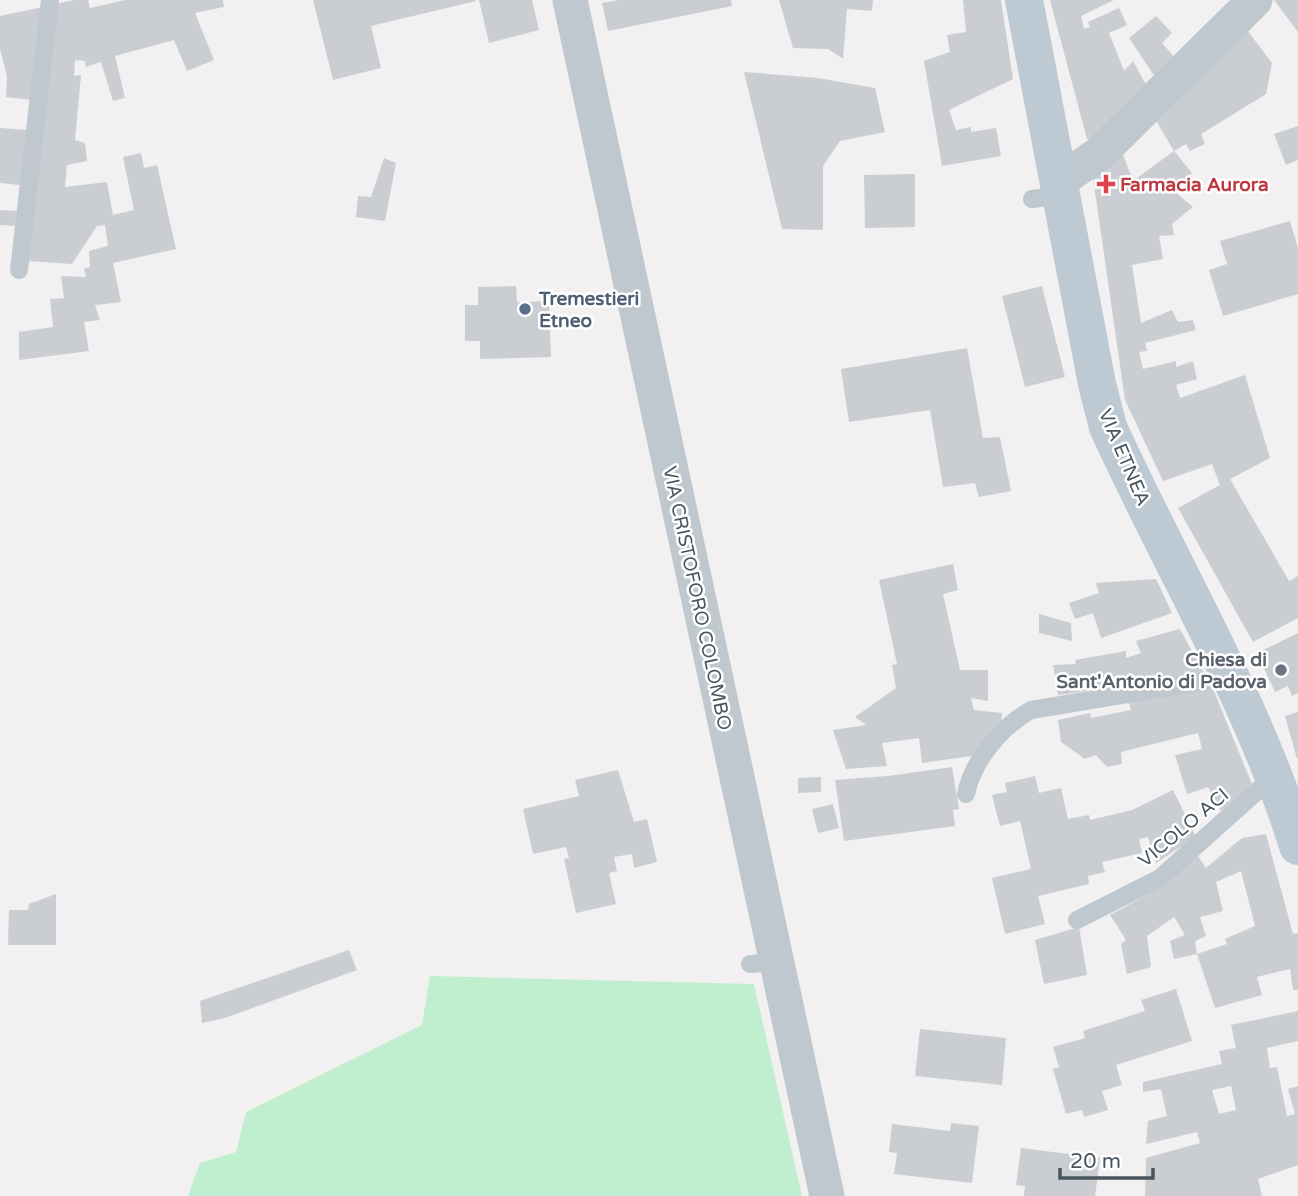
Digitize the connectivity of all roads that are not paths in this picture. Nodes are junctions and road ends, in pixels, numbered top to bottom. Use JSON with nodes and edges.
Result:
{"nodes":[{"id":1,"x":50,"y":0,"type":"edge"},
{"id":2,"x":570,"y":0,"type":"edge"},
{"id":3,"x":1024,"y":0,"type":"edge"},
{"id":4,"x":1255,"y":0,"type":"edge"},
{"id":5,"x":1051,"y":192,"type":"junction"},
{"id":6,"x":19,"y":270,"type":"dead end"},
{"id":7,"x":1230,"y":677,"type":"junction"},
{"id":8,"x":1285,"y":793,"type":"edge"},
{"id":9,"x":966,"y":794,"type":"dead end"},
{"id":10,"x":1298,"y":846,"type":"edge"},
{"id":11,"x":1077,"y":920,"type":"dead end"},
{"id":12,"x":827,"y":1196,"type":"edge"}],
"edges":[{"from":1,"to":6,"type":"lane"},
{"from":2,"to":12,"type":"street","name":"VIA CRISTOFORO COLOMBO"},
{"from":3,"to":5,"type":"main road","name":"VIA ETNEA"},
{"from":4,"to":5,"type":"street"},
{"from":5,"to":7,"type":"main road","name":"VIA ETNEA"},
{"from":7,"to":8,"type":"main road","name":"VIA ETNEA"},
{"from":7,"to":9,"type":"lane"},
{"from":8,"to":10,"type":"main road","name":"VIA ETNEA"},
{"from":8,"to":11,"type":"lane","name":"VICOLO ACI"}]}
